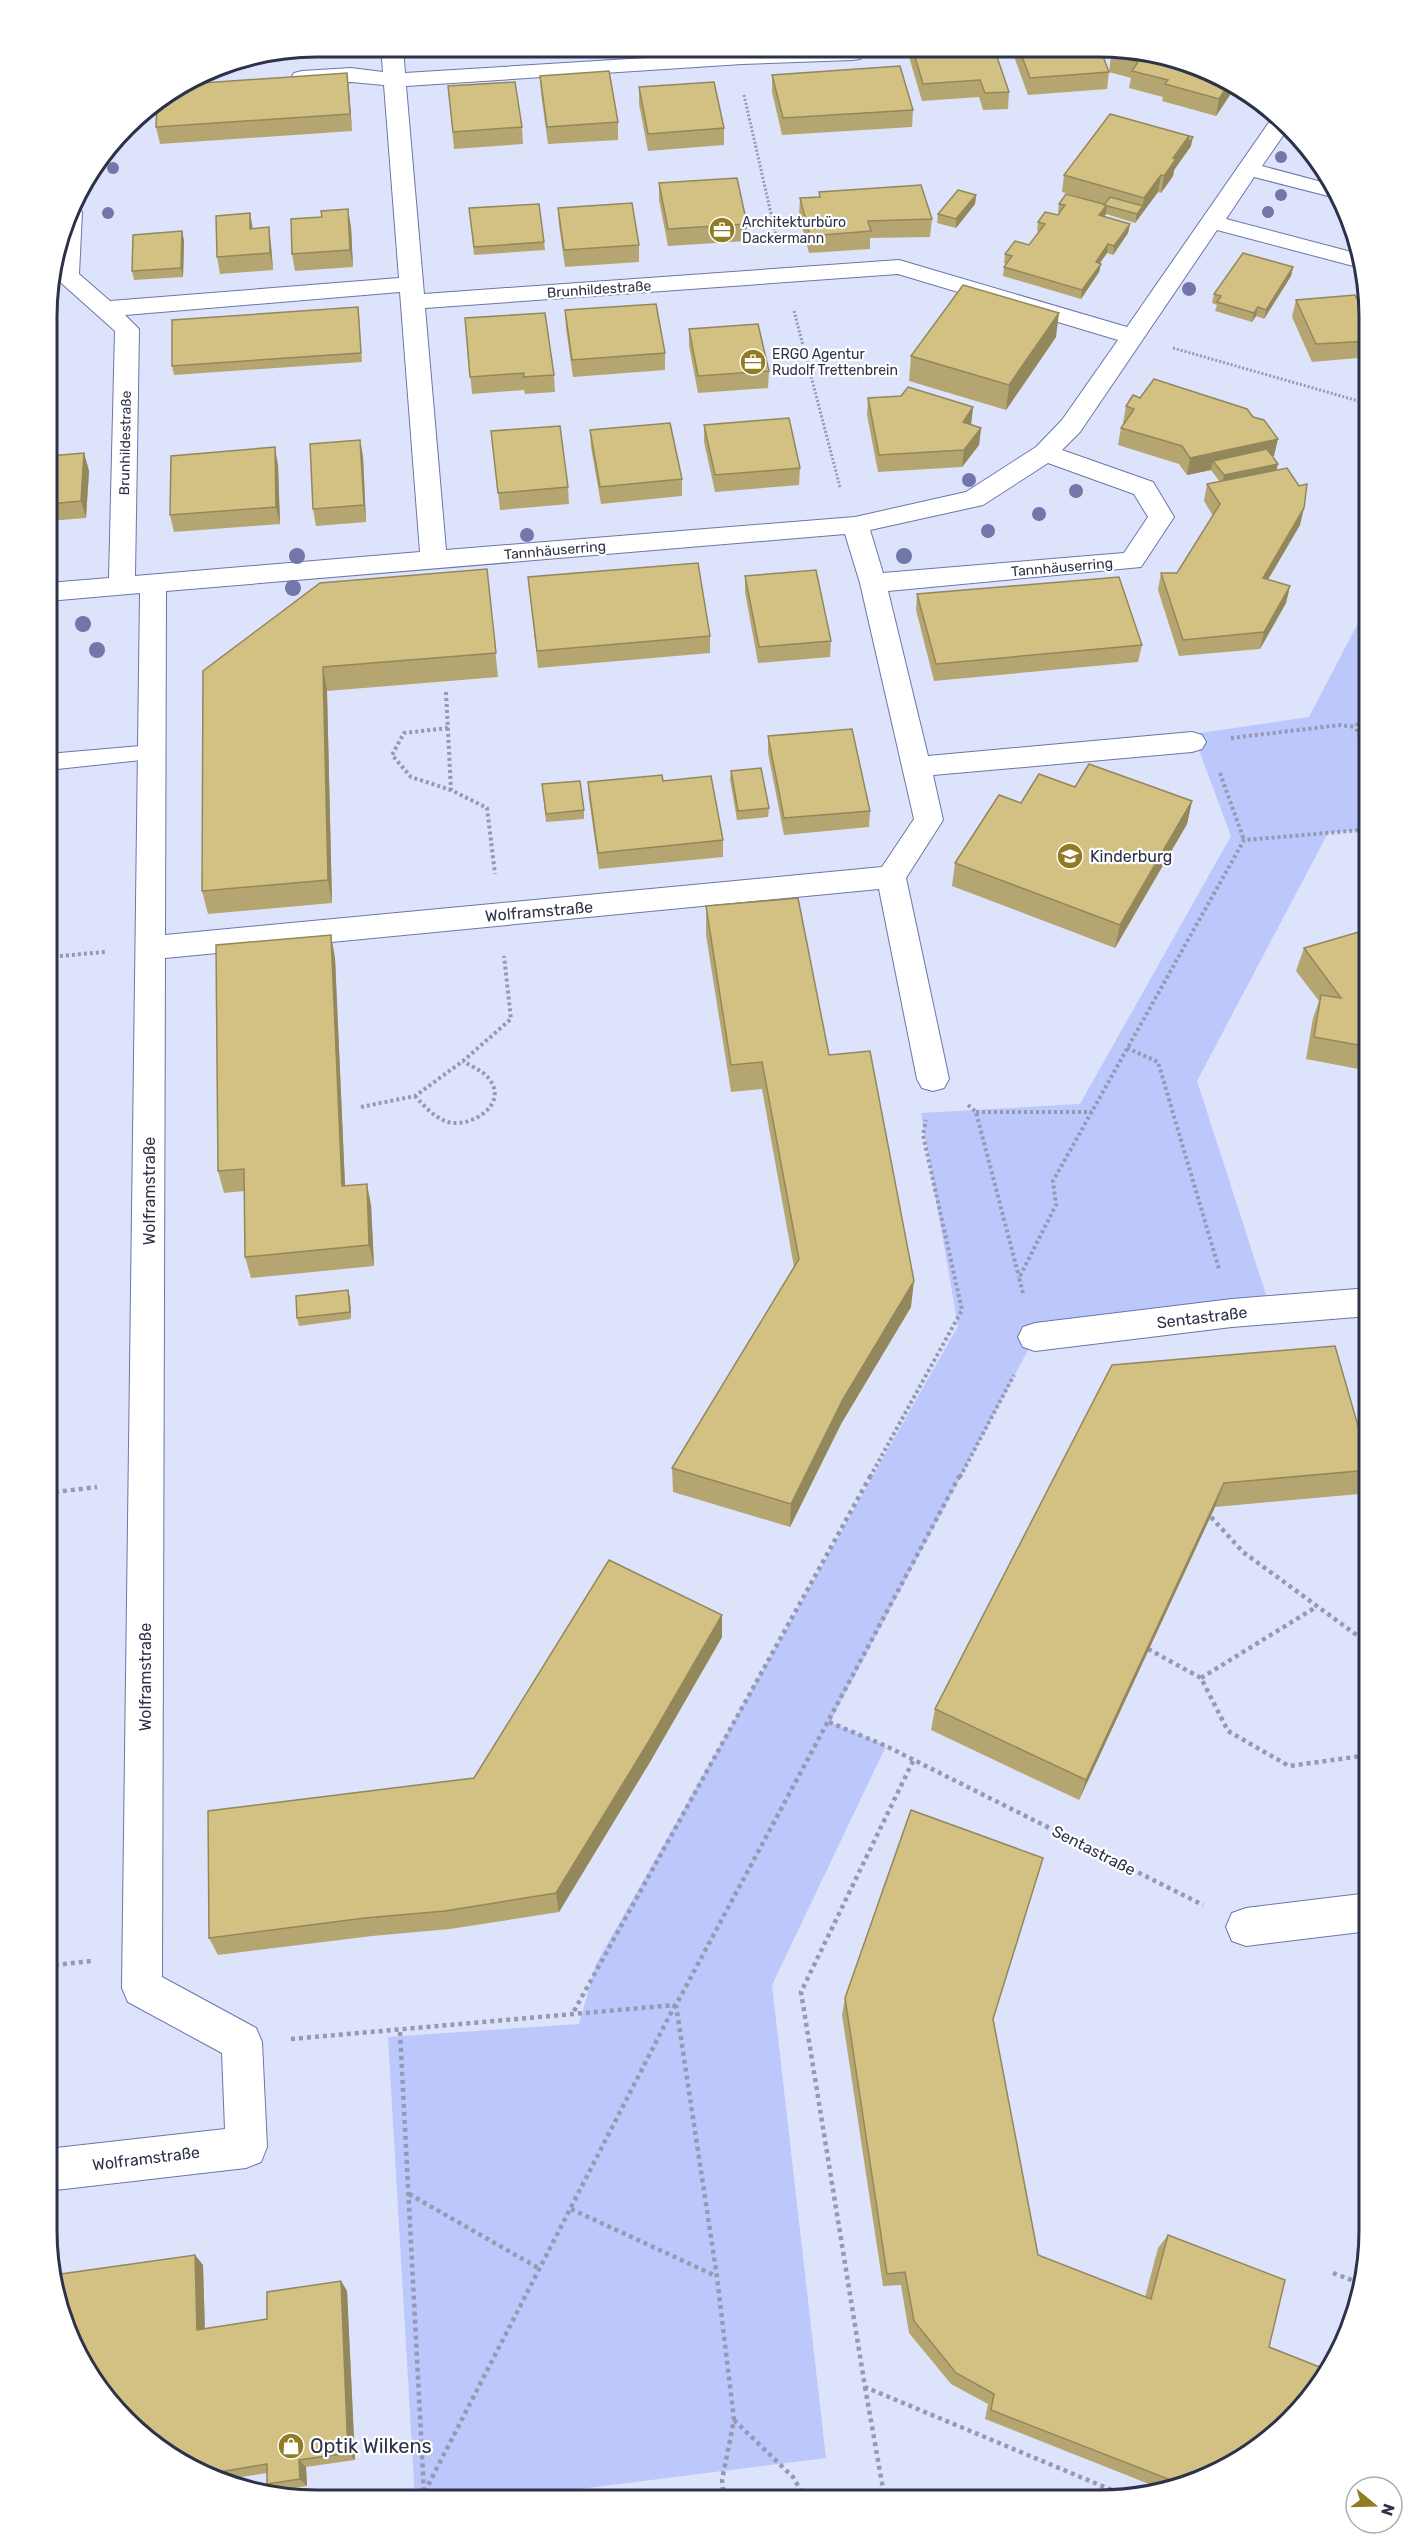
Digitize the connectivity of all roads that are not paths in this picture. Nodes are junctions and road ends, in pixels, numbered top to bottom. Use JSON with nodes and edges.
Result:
{"nodes":[{"id":1,"x":393,"y":57,"type":"edge"},
{"id":2,"x":770,"y":57,"type":"edge"},
{"id":3,"x":280,"y":79,"type":"edge"},
{"id":4,"x":394,"y":80,"type":"junction"},
{"id":5,"x":1277,"y":128,"type":"edge"},
{"id":6,"x":1249,"y":168,"type":"junction"},
{"id":7,"x":1325,"y":190,"type":"edge"},
{"id":8,"x":1212,"y":222,"type":"junction"},
{"id":9,"x":69,"y":242,"type":"edge"},
{"id":10,"x":1352,"y":259,"type":"edge"},
{"id":11,"x":413,"y":293,"type":"junction"},
{"id":12,"x":105,"y":309,"type":"junction"},
{"id":13,"x":1132,"y":336,"type":"junction"},
{"id":14,"x":1045,"y":453,"type":"junction"},
{"id":15,"x":855,"y":525,"type":"junction"},
{"id":16,"x":434,"y":560,"type":"junction"},
{"id":17,"x":873,"y":583,"type":"junction"},
{"id":18,"x":138,"y":585,"type":"junction"},
{"id":19,"x":57,"y":591,"type":"edge"},
{"id":20,"x":1200,"y":742,"type":"road end"},
{"id":21,"x":152,"y":753,"type":"junction"},
{"id":22,"x":57,"y":761,"type":"edge"},
{"id":23,"x":916,"y":767,"type":"junction"},
{"id":24,"x":891,"y":878,"type":"junction"},
{"id":25,"x":151,"y":948,"type":"junction"},
{"id":26,"x":933,"y":1079,"type":"road end"},
{"id":27,"x":1359,"y":1303,"type":"edge"},
{"id":28,"x":1035,"y":1337,"type":"road end"},
{"id":29,"x":1359,"y":1913,"type":"edge"},
{"id":30,"x":1246,"y":1927,"type":"road end"},
{"id":31,"x":57,"y":2169,"type":"edge"}],
"edges":[{"from":1,"to":4,"type":"street"},
{"from":2,"to":4,"type":"street"},
{"from":3,"to":4,"type":"street"},
{"from":4,"to":11,"type":"street"},
{"from":5,"to":6,"type":"street","name":"Tannhäuserring"},
{"from":6,"to":7,"type":"street"},
{"from":6,"to":8,"type":"street","name":"Tannhäuserring"},
{"from":8,"to":10,"type":"street"},
{"from":8,"to":13,"type":"street","name":"Tannhäuserring"},
{"from":9,"to":12,"type":"street","name":"Brunhildestraße"},
{"from":11,"to":12,"type":"street","name":"Brunhildestraße"},
{"from":11,"to":13,"type":"street","name":"Brunhildestraße"},
{"from":11,"to":16,"type":"street"},
{"from":12,"to":18,"type":"street","name":"Brunhildestraße"},
{"from":13,"to":14,"type":"street","name":"Tannhäuserring"},
{"from":14,"to":15,"type":"street","name":"Tannhäuserring"},
{"from":14,"to":17,"type":"street","name":"Tannhäuserring"},
{"from":15,"to":16,"type":"street","name":"Tannhäuserring"},
{"from":15,"to":17,"type":"street"},
{"from":16,"to":18,"type":"street","name":"Tannhäuserring"},
{"from":17,"to":23,"type":"street"},
{"from":18,"to":19,"type":"street","name":"Tannhäuserring"},
{"from":18,"to":21,"type":"street","name":"Wolframstraße"},
{"from":20,"to":23,"type":"street"},
{"from":21,"to":22,"type":"lane"},
{"from":21,"to":25,"type":"street","name":"Wolframstraße"},
{"from":23,"to":24,"type":"street"},
{"from":24,"to":25,"type":"street","name":"Wolframstraße"},
{"from":24,"to":26,"type":"street"},
{"from":25,"to":31,"type":"street","name":"Wolframstraße"},
{"from":27,"to":28,"type":"street","name":"Sentastraße"},
{"from":29,"to":30,"type":"street"}]}
